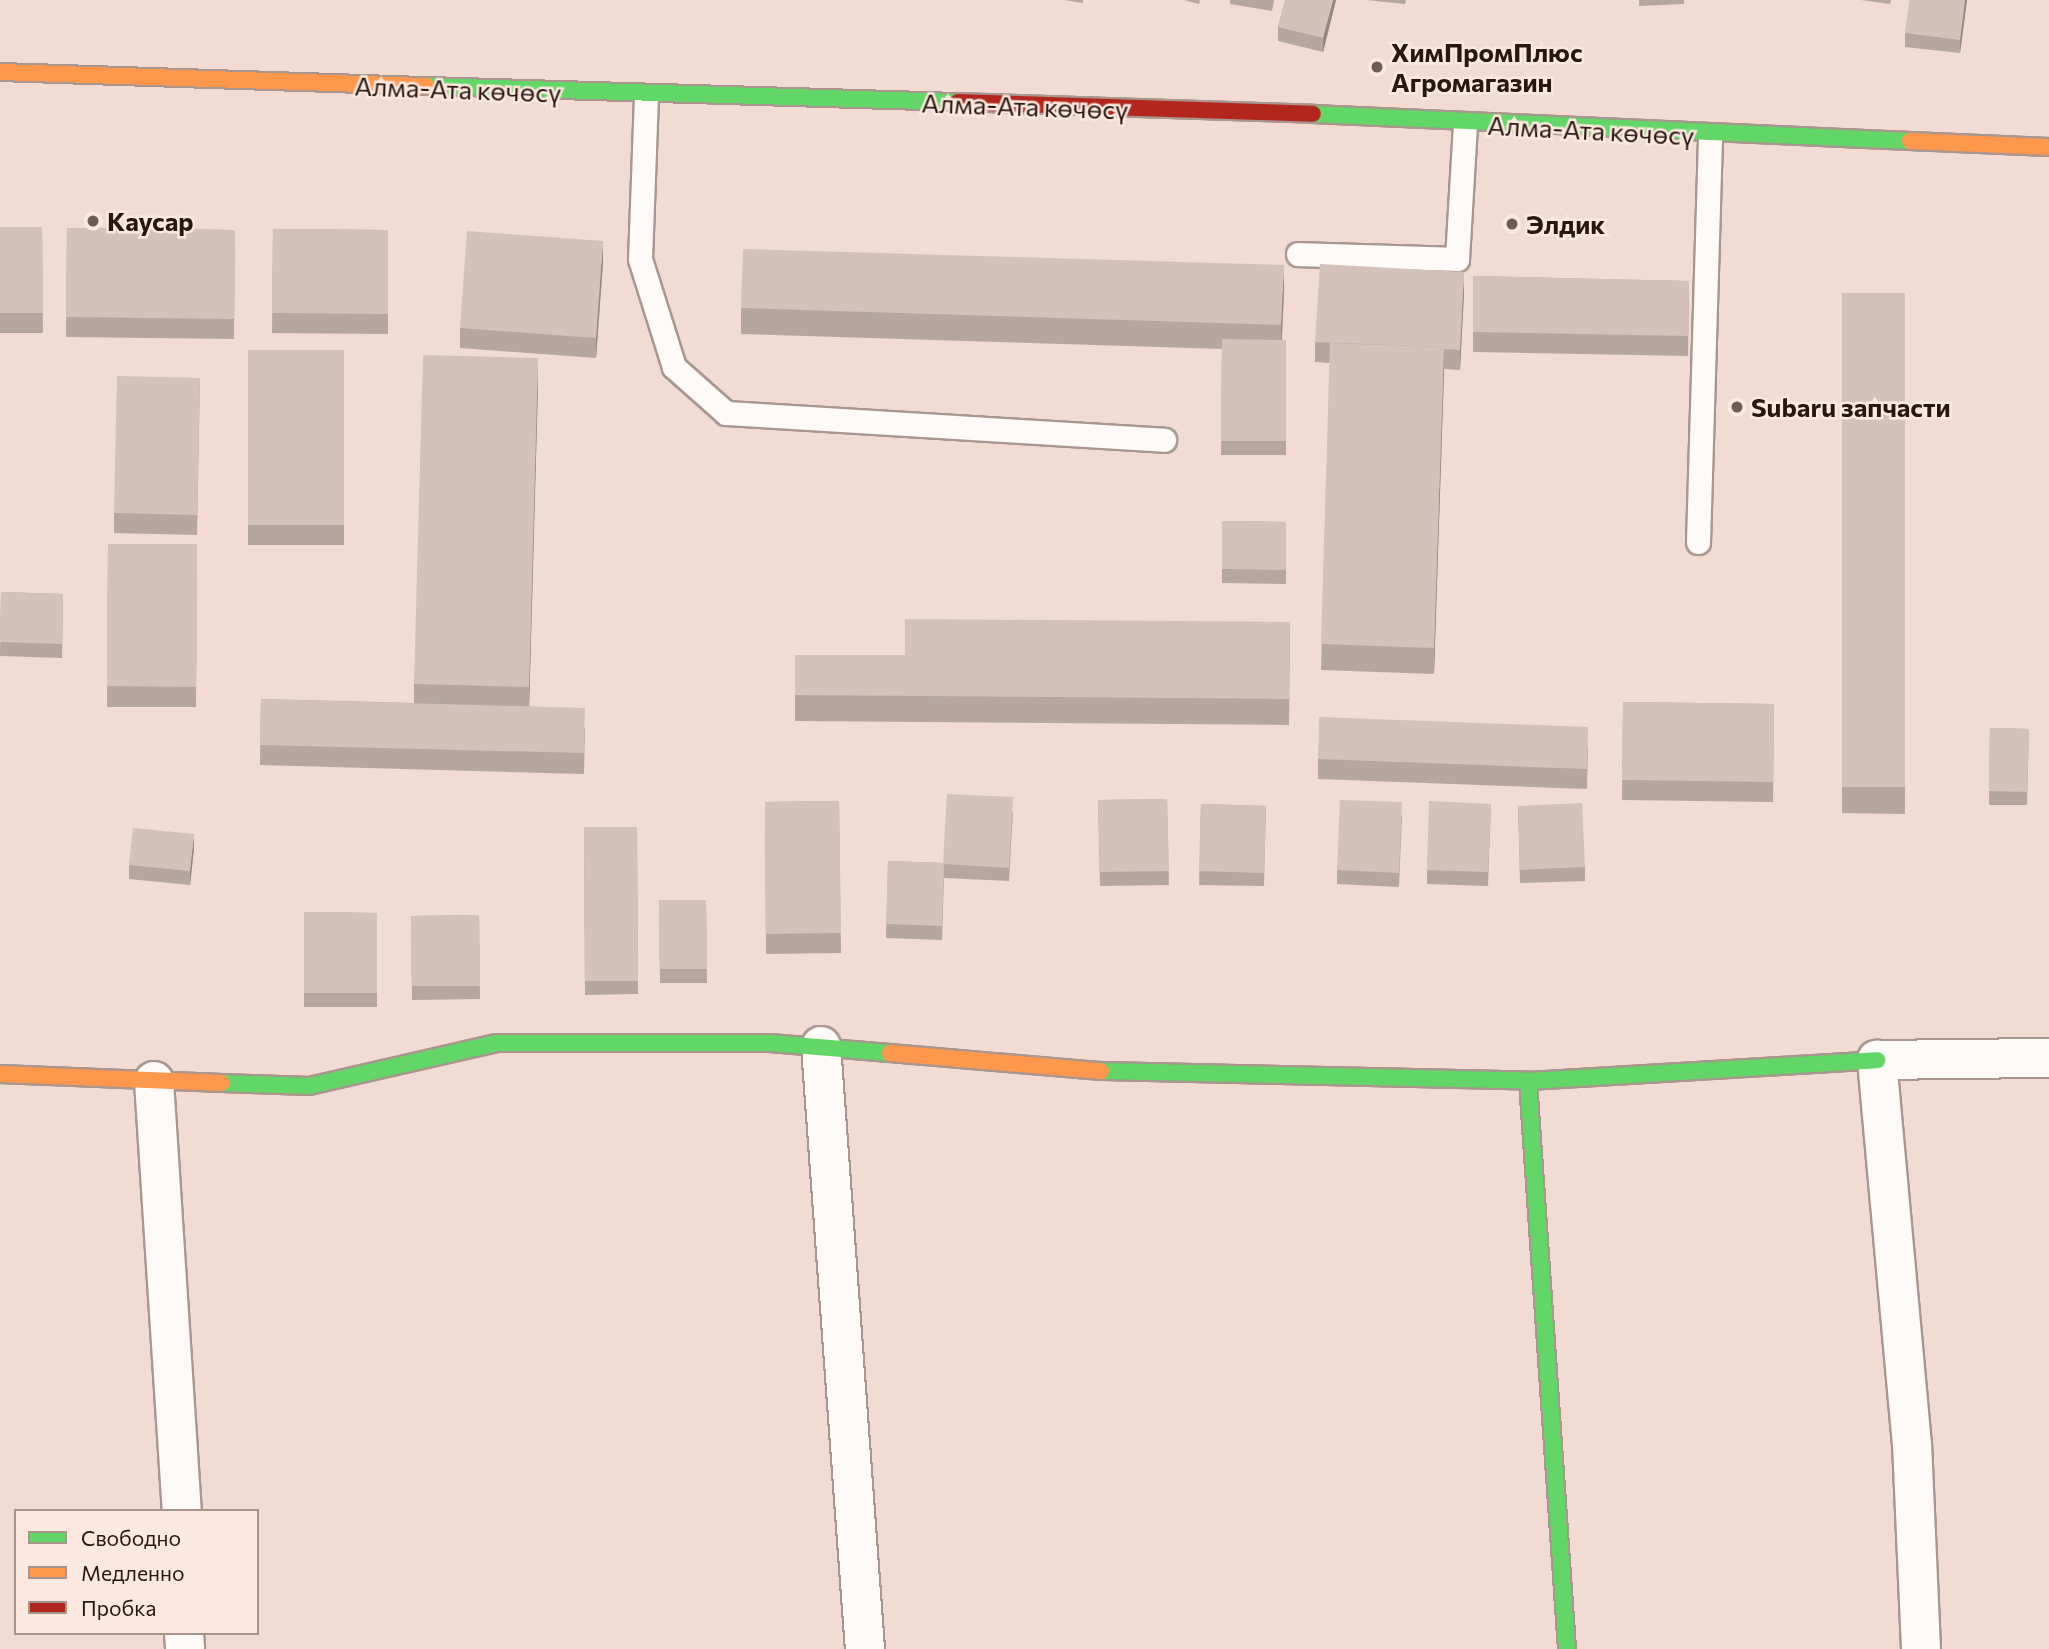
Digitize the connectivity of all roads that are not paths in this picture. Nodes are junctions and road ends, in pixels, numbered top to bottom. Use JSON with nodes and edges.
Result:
{"nodes":[{"id":1,"x":0,"y":72,"type":"edge"},
{"id":2,"x":646,"y":96,"type":"junction"},
{"id":3,"x":1465,"y":124,"type":"junction"},
{"id":4,"x":1710,"y":136,"type":"junction"},
{"id":5,"x":2049,"y":147,"type":"edge"},
{"id":6,"x":1298,"y":254,"type":"dead end"},
{"id":7,"x":1164,"y":440,"type":"dead end"},
{"id":8,"x":1698,"y":542,"type":"dead end"},
{"id":9,"x":821,"y":1046,"type":"junction"},
{"id":10,"x":2049,"y":1058,"type":"edge"},
{"id":11,"x":1877,"y":1060,"type":"junction"},
{"id":12,"x":0,"y":1074,"type":"edge"},
{"id":13,"x":1528,"y":1081,"type":"junction"},
{"id":14,"x":155,"y":1082,"type":"junction"},
{"id":15,"x":181,"y":1509,"type":"edge"},
{"id":16,"x":865,"y":1649,"type":"edge"},
{"id":17,"x":1567,"y":1649,"type":"edge"},
{"id":18,"x":1921,"y":1649,"type":"edge"}],
"edges":[{"from":1,"to":2,"type":"street","name":"Алма-Ата көчөсү"},
{"from":2,"to":3,"type":"street","name":"Алма-Ата көчөсү"},
{"from":2,"to":7,"type":"lane"},
{"from":3,"to":4,"type":"street","name":"Алма-Ата көчөсү"},
{"from":3,"to":6,"type":"lane"},
{"from":4,"to":5,"type":"street","name":"Алма-Ата көчөсү"},
{"from":4,"to":8,"type":"lane"},
{"from":9,"to":13,"type":"street"},
{"from":9,"to":14,"type":"street"},
{"from":9,"to":16,"type":"street"},
{"from":10,"to":11,"type":"street"},
{"from":11,"to":13,"type":"street"},
{"from":11,"to":18,"type":"street"},
{"from":12,"to":14,"type":"street"},
{"from":13,"to":17,"type":"street"},
{"from":14,"to":15,"type":"street"}]}
